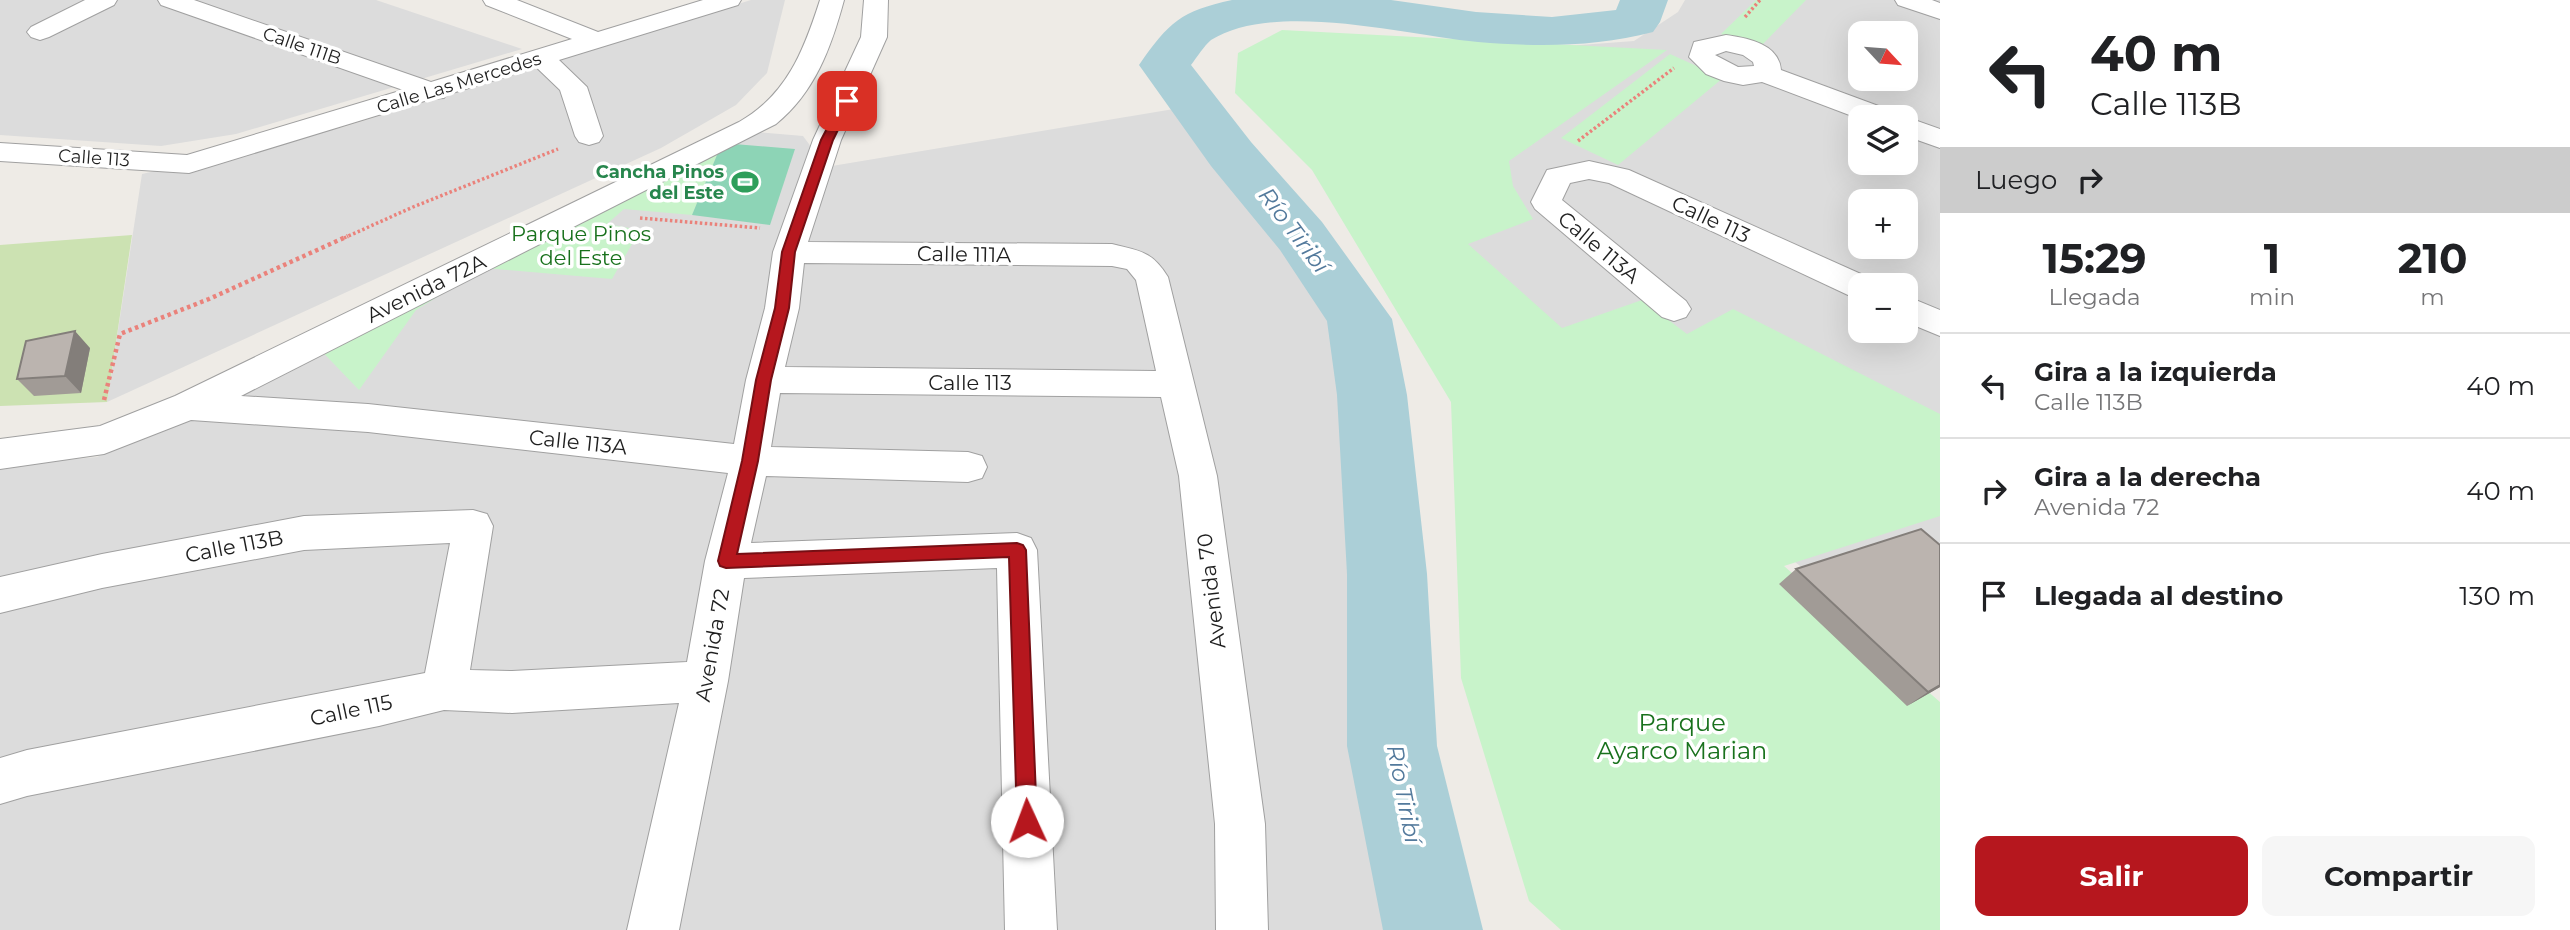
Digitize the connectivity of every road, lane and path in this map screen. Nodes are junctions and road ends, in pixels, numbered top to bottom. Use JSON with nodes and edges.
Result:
{"nodes":[{"id":1,"x":105,"y":0,"type":"edge"},
{"id":2,"x":170,"y":0,"type":"edge"},
{"id":3,"x":495,"y":0,"type":"edge"},
{"id":4,"x":729,"y":0,"type":"edge"},
{"id":5,"x":832,"y":0,"type":"edge"},
{"id":6,"x":876,"y":0,"type":"edge"},
{"id":7,"x":1907,"y":0,"type":"edge"},
{"id":8,"x":1940,"y":11,"type":"edge"},
{"id":9,"x":40,"y":32,"type":"dead end"},
{"id":10,"x":596,"y":40,"type":"junction"},
{"id":11,"x":541,"y":58,"type":"junction"},
{"id":12,"x":1678,"y":65,"type":"dead end"},
{"id":13,"x":1764,"y":73,"type":"dead end"},
{"id":14,"x":434,"y":92,"type":"junction"},
{"id":15,"x":1850,"y":105,"type":"edge"},
{"id":16,"x":1918,"y":131,"type":"edge"},
{"id":17,"x":589,"y":136,"type":"joint"},
{"id":18,"x":1940,"y":139,"type":"edge"},
{"id":19,"x":1570,"y":147,"type":"dead end"},
{"id":20,"x":0,"y":152,"type":"edge"},
{"id":21,"x":189,"y":164,"type":"joint"},
{"id":22,"x":1558,"y":176,"type":"joint"},
{"id":23,"x":634,"y":218,"type":"dead end"},
{"id":24,"x":792,"y":241,"type":"junction"},
{"id":25,"x":1138,"y":261,"type":"joint"},
{"id":26,"x":1848,"y":281,"type":"edge"},
{"id":27,"x":1674,"y":309,"type":"dead end"},
{"id":28,"x":1918,"y":314,"type":"edge"},
{"id":29,"x":1940,"y":324,"type":"edge"},
{"id":30,"x":764,"y":380,"type":"junction"},
{"id":31,"x":1176,"y":384,"type":"junction"},
{"id":32,"x":103,"y":404,"type":"dead end"},
{"id":33,"x":188,"y":406,"type":"junction"},
{"id":34,"x":0,"y":454,"type":"edge"},
{"id":35,"x":750,"y":461,"type":"junction"},
{"id":36,"x":968,"y":467,"type":"dead end"},
{"id":37,"x":726,"y":561,"type":"junction"},
{"id":38,"x":0,"y":595,"type":"edge"},
{"id":39,"x":706,"y":681,"type":"junction"},
{"id":40,"x":444,"y":689,"type":"junction"},
{"id":41,"x":0,"y":781,"type":"edge"},
{"id":42,"x":653,"y":930,"type":"edge"},
{"id":43,"x":1031,"y":930,"type":"edge"},
{"id":44,"x":1242,"y":930,"type":"edge"}],
"edges":[{"from":1,"to":9,"type":"street"},
{"from":2,"to":14,"type":"street","name":"Calle 111B"},
{"from":3,"to":10,"type":"street"},
{"from":4,"to":10,"type":"street","name":"Calle Las Mercedes"},
{"from":5,"to":33,"type":"street","name":"Avenida 72A"},
{"from":6,"to":24,"type":"street","name":"Avenida 72"},
{"from":7,"to":8,"type":"street"},
{"from":10,"to":11,"type":"street","name":"Calle Las Mercedes"},
{"from":11,"to":14,"type":"street","name":"Calle Las Mercedes"},
{"from":11,"to":17,"type":"street"},
{"from":12,"to":19,"type":"path"},
{"from":13,"to":15,"type":"street"},
{"from":14,"to":21,"type":"street","name":"Calle Las Mercedes"},
{"from":16,"to":18,"type":"street"},
{"from":17,"to":32,"type":"path"},
{"from":20,"to":21,"type":"street","name":"Calle 113"},
{"from":22,"to":26,"type":"street","name":"Calle 113"},
{"from":22,"to":27,"type":"street","name":"Calle 113A"},
{"from":23,"to":24,"type":"path"},
{"from":24,"to":25,"type":"street","name":"Calle 111A"},
{"from":24,"to":30,"type":"street","name":"Avenida 72"},
{"from":25,"to":31,"type":"street","name":"Avenida 70"},
{"from":28,"to":29,"type":"street"},
{"from":30,"to":31,"type":"street","name":"Calle 113"},
{"from":30,"to":35,"type":"street","name":"Avenida 72"},
{"from":31,"to":44,"type":"street","name":"Avenida 70"},
{"from":33,"to":34,"type":"street","name":"Avenida 72A"},
{"from":33,"to":35,"type":"street","name":"Calle 113A"},
{"from":35,"to":36,"type":"street","name":"Calle 113A"},
{"from":35,"to":37,"type":"street","name":"Avenida 72"},
{"from":37,"to":39,"type":"street","name":"Avenida 72"},
{"from":37,"to":43,"type":"street"},
{"from":38,"to":40,"type":"street","name":"Calle 113B"},
{"from":39,"to":40,"type":"street","name":"Calle 115"},
{"from":39,"to":42,"type":"street","name":"Avenida 72"},
{"from":40,"to":41,"type":"street","name":"Calle 115"}]}
